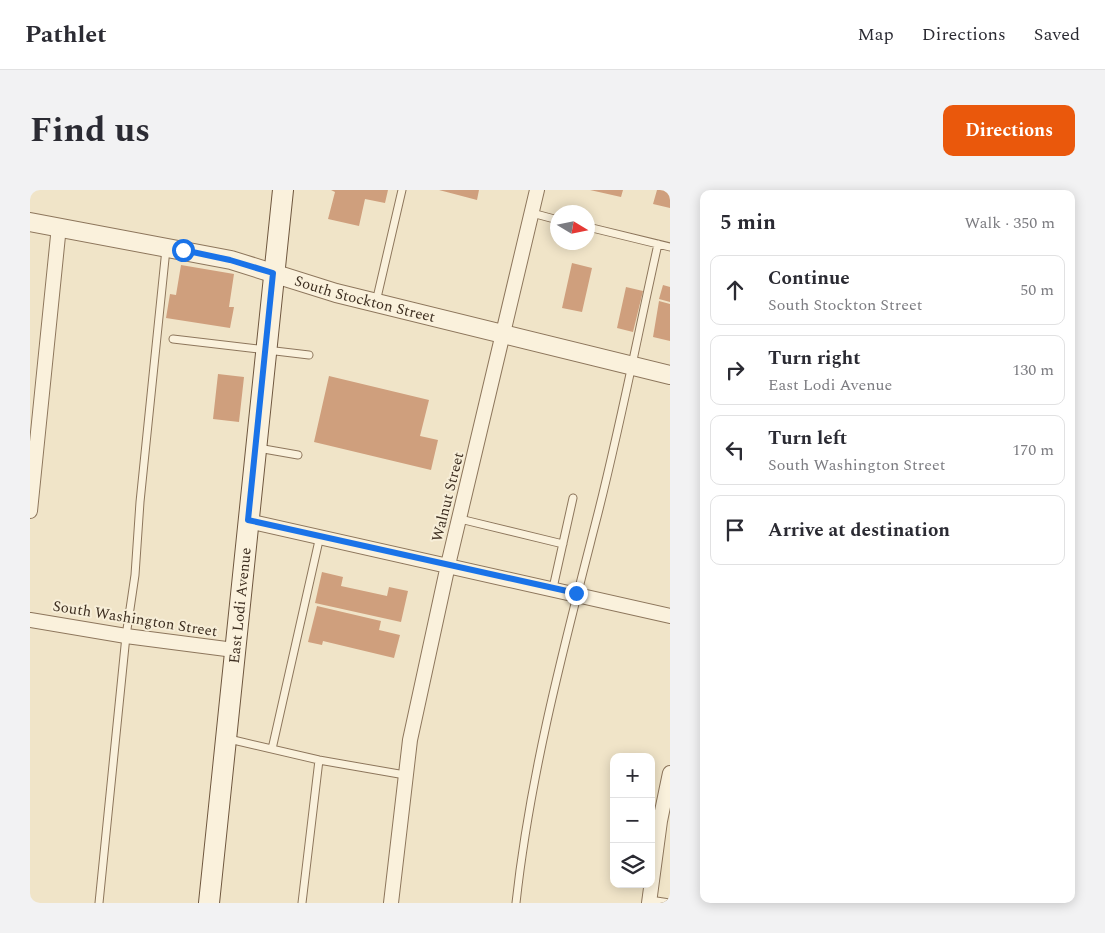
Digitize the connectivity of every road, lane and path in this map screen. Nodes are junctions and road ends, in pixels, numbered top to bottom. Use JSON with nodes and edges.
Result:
{"nodes":[{"id":1,"x":283,"y":190,"type":"edge"},
{"id":2,"x":402,"y":190,"type":"edge"},
{"id":3,"x":537,"y":190,"type":"edge"},
{"id":4,"x":532,"y":213,"type":"junction"},
{"id":5,"x":550,"y":218,"type":"edge"},
{"id":6,"x":30,"y":222,"type":"edge"},
{"id":7,"x":59,"y":226,"type":"junction"},
{"id":8,"x":595,"y":229,"type":"edge"},
{"id":9,"x":658,"y":244,"type":"junction"},
{"id":10,"x":166,"y":246,"type":"junction"},
{"id":11,"x":670,"y":247,"type":"edge"},
{"id":12,"x":273,"y":273,"type":"junction"},
{"id":13,"x":376,"y":303,"type":"junction"},
{"id":14,"x":504,"y":335,"type":"junction"},
{"id":15,"x":173,"y":339,"type":"dead end"},
{"id":16,"x":265,"y":348,"type":"junction"},
{"id":17,"x":309,"y":355,"type":"dead end"},
{"id":18,"x":631,"y":366,"type":"junction"},
{"id":19,"x":670,"y":375,"type":"edge"},
{"id":20,"x":255,"y":448,"type":"junction"},
{"id":21,"x":298,"y":455,"type":"dead end"},
{"id":22,"x":574,"y":498,"type":"dead end"},
{"id":23,"x":30,"y":511,"type":"edge"},
{"id":24,"x":460,"y":519,"type":"junction"},
{"id":25,"x":248,"y":520,"type":"junction"},
{"id":26,"x":320,"y":536,"type":"junction"},
{"id":27,"x":563,"y":544,"type":"junction"},
{"id":28,"x":448,"y":565,"type":"junction"},
{"id":29,"x":552,"y":588,"type":"junction"},
{"id":30,"x":576,"y":593,"type":"junction"},
{"id":31,"x":670,"y":616,"type":"edge"},
{"id":32,"x":30,"y":620,"type":"edge"},
{"id":33,"x":126,"y":636,"type":"junction"},
{"id":34,"x":234,"y":650,"type":"junction"},
{"id":35,"x":225,"y":739,"type":"junction"},
{"id":36,"x":272,"y":749,"type":"junction"},
{"id":37,"x":319,"y":760,"type":"junction"},
{"id":38,"x":670,"y":773,"type":"edge"},
{"id":39,"x":405,"y":775,"type":"junction"},
{"id":40,"x":650,"y":901,"type":"edge"},
{"id":41,"x":99,"y":903,"type":"edge"},
{"id":42,"x":208,"y":903,"type":"edge"},
{"id":43,"x":302,"y":903,"type":"edge"},
{"id":44,"x":391,"y":903,"type":"edge"},
{"id":45,"x":516,"y":903,"type":"edge"},
{"id":46,"x":670,"y":903,"type":"edge"}],
"edges":[{"from":1,"to":12,"type":"main road","name":"East Lodi Avenue"},
{"from":2,"to":13,"type":"lane"},
{"from":3,"to":4,"type":"street","name":"Walnut Street"},
{"from":4,"to":5,"type":"lane"},
{"from":4,"to":14,"type":"street","name":"Walnut Street"},
{"from":6,"to":7,"type":"street","name":"South Stockton Street"},
{"from":7,"to":10,"type":"street","name":"South Stockton Street"},
{"from":7,"to":23,"type":"street"},
{"from":8,"to":9,"type":"lane"},
{"from":9,"to":11,"type":"lane"},
{"from":9,"to":18,"type":"lane"},
{"from":10,"to":12,"type":"street","name":"South Stockton Street"},
{"from":10,"to":33,"type":"lane"},
{"from":12,"to":13,"type":"street","name":"South Stockton Street"},
{"from":12,"to":16,"type":"main road","name":"East Lodi Avenue"},
{"from":13,"to":14,"type":"street","name":"South Stockton Street"},
{"from":14,"to":18,"type":"street","name":"South Stockton Street"},
{"from":14,"to":24,"type":"street","name":"Walnut Street"},
{"from":15,"to":16,"type":"lane"},
{"from":16,"to":17,"type":"lane"},
{"from":16,"to":20,"type":"main road","name":"East Lodi Avenue"},
{"from":18,"to":19,"type":"street","name":"South Stockton Street"},
{"from":18,"to":30,"type":"lane"},
{"from":20,"to":21,"type":"lane"},
{"from":20,"to":25,"type":"main road","name":"East Lodi Avenue"},
{"from":22,"to":27,"type":"lane"},
{"from":24,"to":27,"type":"lane"},
{"from":24,"to":28,"type":"street","name":"Walnut Street"},
{"from":25,"to":26,"type":"street"},
{"from":25,"to":34,"type":"main road","name":"East Lodi Avenue"},
{"from":26,"to":28,"type":"street"},
{"from":26,"to":36,"type":"lane"},
{"from":27,"to":29,"type":"lane"},
{"from":28,"to":29,"type":"street"},
{"from":28,"to":39,"type":"street","name":"Walnut Street"},
{"from":29,"to":30,"type":"street"},
{"from":30,"to":31,"type":"street"},
{"from":30,"to":45,"type":"lane"},
{"from":32,"to":33,"type":"street","name":"South Washington Street"},
{"from":33,"to":34,"type":"street","name":"South Washington Street"},
{"from":33,"to":41,"type":"lane"},
{"from":34,"to":35,"type":"main road","name":"East Lodi Avenue"},
{"from":35,"to":36,"type":"lane"},
{"from":35,"to":42,"type":"main road","name":"East Lodi Avenue"},
{"from":36,"to":37,"type":"lane"},
{"from":37,"to":39,"type":"lane"},
{"from":37,"to":43,"type":"lane"},
{"from":38,"to":40,"type":"street"},
{"from":39,"to":44,"type":"street","name":"Walnut Street"},
{"from":40,"to":46,"type":"lane"}]}
